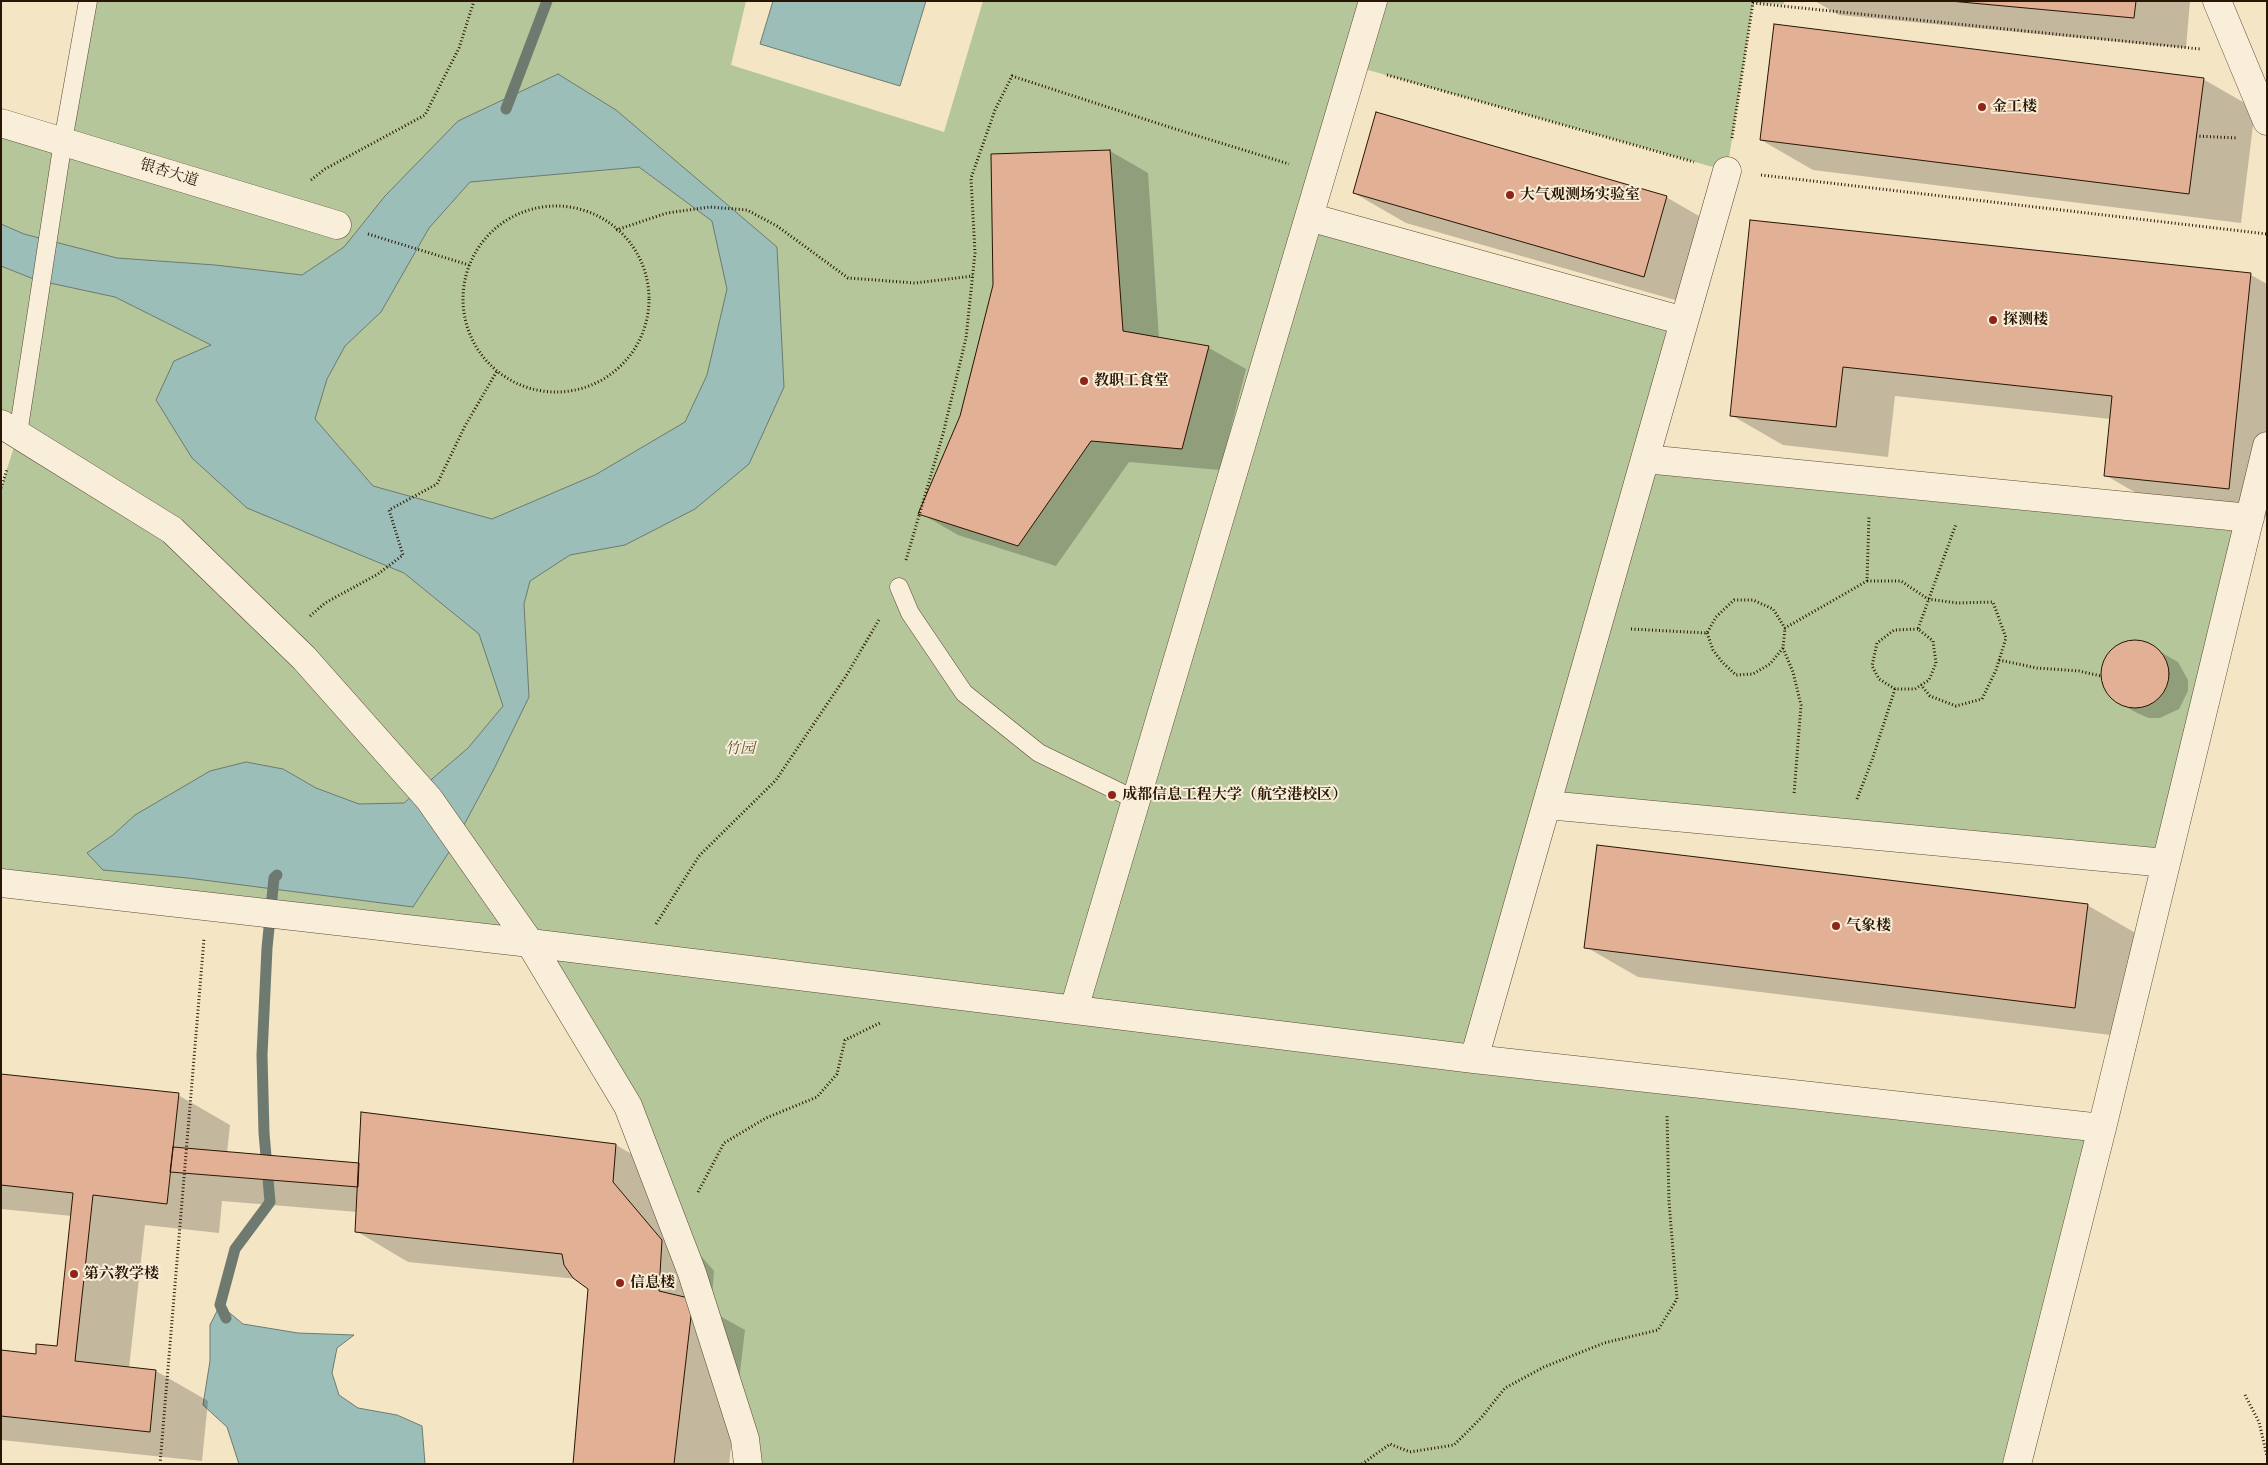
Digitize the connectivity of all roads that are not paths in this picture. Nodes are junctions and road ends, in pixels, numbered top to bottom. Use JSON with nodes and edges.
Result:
{"nodes":[{"id":1,"x":88,"y":1,"type":"edge"},
{"id":2,"x":1373,"y":1,"type":"edge"},
{"id":3,"x":2217,"y":1,"type":"edge"},
{"id":4,"x":2267,"y":121,"type":"edge"},
{"id":5,"x":1,"y":123,"type":"edge"},
{"id":6,"x":63,"y":141,"type":"junction"},
{"id":7,"x":1727,"y":171,"type":"road end"},
{"id":8,"x":1309,"y":217,"type":"junction"},
{"id":9,"x":337,"y":225,"type":"road end"},
{"id":10,"x":1684,"y":321,"type":"junction"},
{"id":11,"x":10,"y":429,"type":"edge"},
{"id":12,"x":2267,"y":446,"type":"edge"},
{"id":13,"x":1645,"y":459,"type":"junction"},
{"id":14,"x":2250,"y":518,"type":"junction"},
{"id":15,"x":898,"y":587,"type":"road end"},
{"id":16,"x":1136,"y":800,"type":"junction"},
{"id":17,"x":1546,"y":805,"type":"junction"},
{"id":18,"x":2166,"y":863,"type":"junction"},
{"id":19,"x":1,"y":883,"type":"edge"},
{"id":20,"x":530,"y":943,"type":"junction"},
{"id":21,"x":1074,"y":1010,"type":"junction"},
{"id":22,"x":1474,"y":1058,"type":"junction"},
{"id":23,"x":2102,"y":1128,"type":"junction"},
{"id":24,"x":748,"y":1464,"type":"edge"},
{"id":25,"x":2017,"y":1464,"type":"edge"}],
"edges":[{"from":1,"to":6,"type":"lane"},
{"from":2,"to":8,"type":"street"},
{"from":3,"to":4,"type":"street"},
{"from":5,"to":6,"type":"street","name":"银杏大道"},
{"from":6,"to":9,"type":"street","name":"银杏大道"},
{"from":6,"to":11,"type":"lane"},
{"from":7,"to":10,"type":"street"},
{"from":8,"to":10,"type":"street"},
{"from":8,"to":16,"type":"street"},
{"from":10,"to":13,"type":"street"},
{"from":11,"to":20,"type":"street"},
{"from":12,"to":14,"type":"street"},
{"from":13,"to":14,"type":"street"},
{"from":13,"to":17,"type":"street"},
{"from":14,"to":18,"type":"street"},
{"from":15,"to":16,"type":"lane"},
{"from":16,"to":21,"type":"street"},
{"from":17,"to":18,"type":"street"},
{"from":17,"to":22,"type":"street"},
{"from":18,"to":23,"type":"street"},
{"from":19,"to":20,"type":"street"},
{"from":20,"to":21,"type":"street"},
{"from":20,"to":24,"type":"street"},
{"from":21,"to":22,"type":"street"},
{"from":22,"to":23,"type":"street"},
{"from":23,"to":25,"type":"street"}]}
